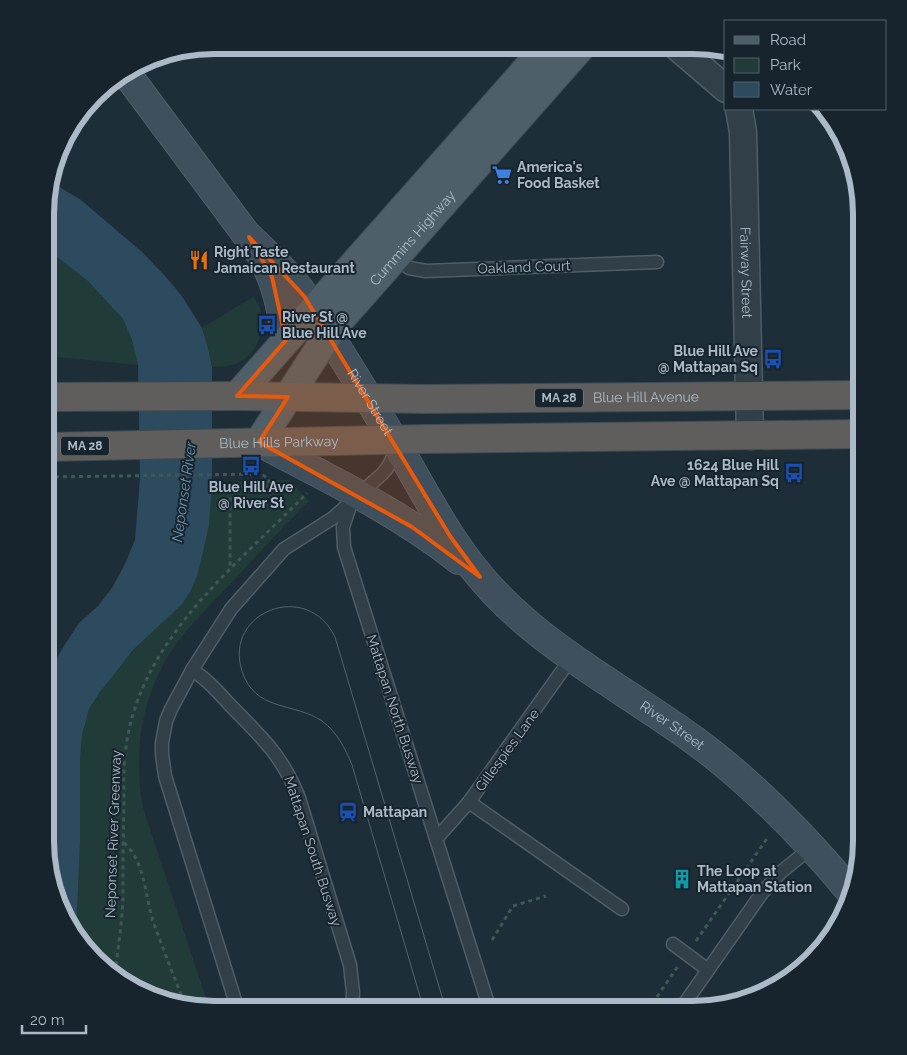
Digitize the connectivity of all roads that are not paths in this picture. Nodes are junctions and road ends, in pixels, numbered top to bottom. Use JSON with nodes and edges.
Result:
{"nodes":[{"id":1,"x":540,"y":54,"type":"edge"},
{"id":2,"x":575,"y":54,"type":"edge"},
{"id":3,"x":685,"y":54,"type":"edge"},
{"id":4,"x":130,"y":78,"type":"edge"},
{"id":5,"x":724,"y":87,"type":"edge"},
{"id":6,"x":739,"y":110,"type":"edge"},
{"id":7,"x":250,"y":237,"type":"junction"},
{"id":8,"x":396,"y":257,"type":"junction"},
{"id":9,"x":657,"y":262,"type":"dead end"},
{"id":10,"x":313,"y":310,"type":"junction"},
{"id":11,"x":328,"y":334,"type":"junction"},
{"id":12,"x":286,"y":340,"type":"junction"},
{"id":13,"x":853,"y":394,"type":"edge"},
{"id":14,"x":237,"y":396,"type":"junction"},
{"id":15,"x":749,"y":396,"type":"junction"},
{"id":16,"x":54,"y":397,"type":"edge"},
{"id":17,"x":288,"y":397,"type":"junction"},
{"id":18,"x":369,"y":398,"type":"junction"},
{"id":19,"x":853,"y":434,"type":"edge"},
{"id":20,"x":750,"y":436,"type":"junction"},
{"id":21,"x":393,"y":440,"type":"junction"},
{"id":22,"x":248,"y":442,"type":"junction"},
{"id":23,"x":54,"y":447,"type":"edge"},
{"id":24,"x":358,"y":496,"type":"junction"},
{"id":25,"x":480,"y":577,"type":"junction"},
{"id":26,"x":572,"y":657,"type":"junction"},
{"id":27,"x":192,"y":670,"type":"junction"},
{"id":28,"x":469,"y":802,"type":"junction"},
{"id":29,"x":436,"y":839,"type":"junction"},
{"id":30,"x":812,"y":847,"type":"junction"},
{"id":31,"x":847,"y":887,"type":"edge"},
{"id":32,"x":622,"y":909,"type":"dead end"},
{"id":33,"x":673,"y":944,"type":"dead end"},
{"id":34,"x":708,"y":970,"type":"junction"},
{"id":35,"x":235,"y":1001,"type":"edge"},
{"id":36,"x":352,"y":1001,"type":"edge"},
{"id":37,"x":487,"y":1001,"type":"edge"},
{"id":38,"x":686,"y":1001,"type":"edge"}],
"edges":[{"from":1,"to":10,"type":"main road","name":"Cummins Highway"},
{"from":2,"to":8,"type":"main road","name":"Cummins Highway"},
{"from":3,"to":5,"type":"street"},
{"from":4,"to":7,"type":"main road","name":"River Street"},
{"from":6,"to":15,"type":"street","name":"Fairway Street"},
{"from":7,"to":10,"type":"main road","name":"River Street"},
{"from":7,"to":12,"type":"main road","name":"River Street"},
{"from":8,"to":9,"type":"lane","name":"Oakland Court"},
{"from":8,"to":11,"type":"main road","name":"Cummins Highway"},
{"from":10,"to":11,"type":"main road","name":"River Street"},
{"from":10,"to":12,"type":"main road","name":"Cummins Highway"},
{"from":11,"to":17,"type":"main road","name":"Cummins Highway"},
{"from":11,"to":18,"type":"main road","name":"River Street"},
{"from":12,"to":14,"type":"main road","name":"Cummins Highway"},
{"from":13,"to":15,"type":"highway","name":"Blue Hill Avenue","number":"MA 28"},
{"from":14,"to":16,"type":"highway","number":"MA 28"},
{"from":14,"to":17,"type":"highway","number":"MA 28"},
{"from":15,"to":18,"type":"highway","name":"Blue Hill Avenue","number":"MA 28"},
{"from":15,"to":20,"type":"street","name":"Fairway Street"},
{"from":17,"to":18,"type":"highway","number":"MA 28"},
{"from":17,"to":22,"type":"main road","name":"Cummins Highway"},
{"from":18,"to":21,"type":"main road","name":"River Street"},
{"from":19,"to":20,"type":"highway","number":"MA 28"},
{"from":20,"to":21,"type":"highway","number":"MA 28"},
{"from":21,"to":22,"type":"highway","name":"Blue Hills Parkway","number":"MA 28"},
{"from":21,"to":24,"type":"lane"},
{"from":21,"to":25,"type":"main road","name":"River Street"},
{"from":22,"to":23,"type":"highway","name":"Blue Hills Parkway","number":"MA 28"},
{"from":22,"to":24,"type":"main road","name":"River Street"},
{"from":24,"to":25,"type":"main road","name":"River Street"},
{"from":24,"to":27,"type":"lane"},
{"from":24,"to":29,"type":"lane","name":"Mattapan North Busway"},
{"from":25,"to":26,"type":"main road","name":"River Street"},
{"from":26,"to":28,"type":"lane","name":"Gillespies Lane"},
{"from":26,"to":30,"type":"main road","name":"River Street"},
{"from":27,"to":35,"type":"lane"},
{"from":27,"to":36,"type":"lane","name":"Mattapan South Busway"},
{"from":28,"to":29,"type":"lane","name":"Gillespies Lane"},
{"from":28,"to":32,"type":"lane"},
{"from":29,"to":37,"type":"lane","name":"Mattapan North Busway"},
{"from":30,"to":31,"type":"main road","name":"River Street"},
{"from":30,"to":34,"type":"lane"},
{"from":33,"to":34,"type":"lane"},
{"from":34,"to":38,"type":"lane"}]}
